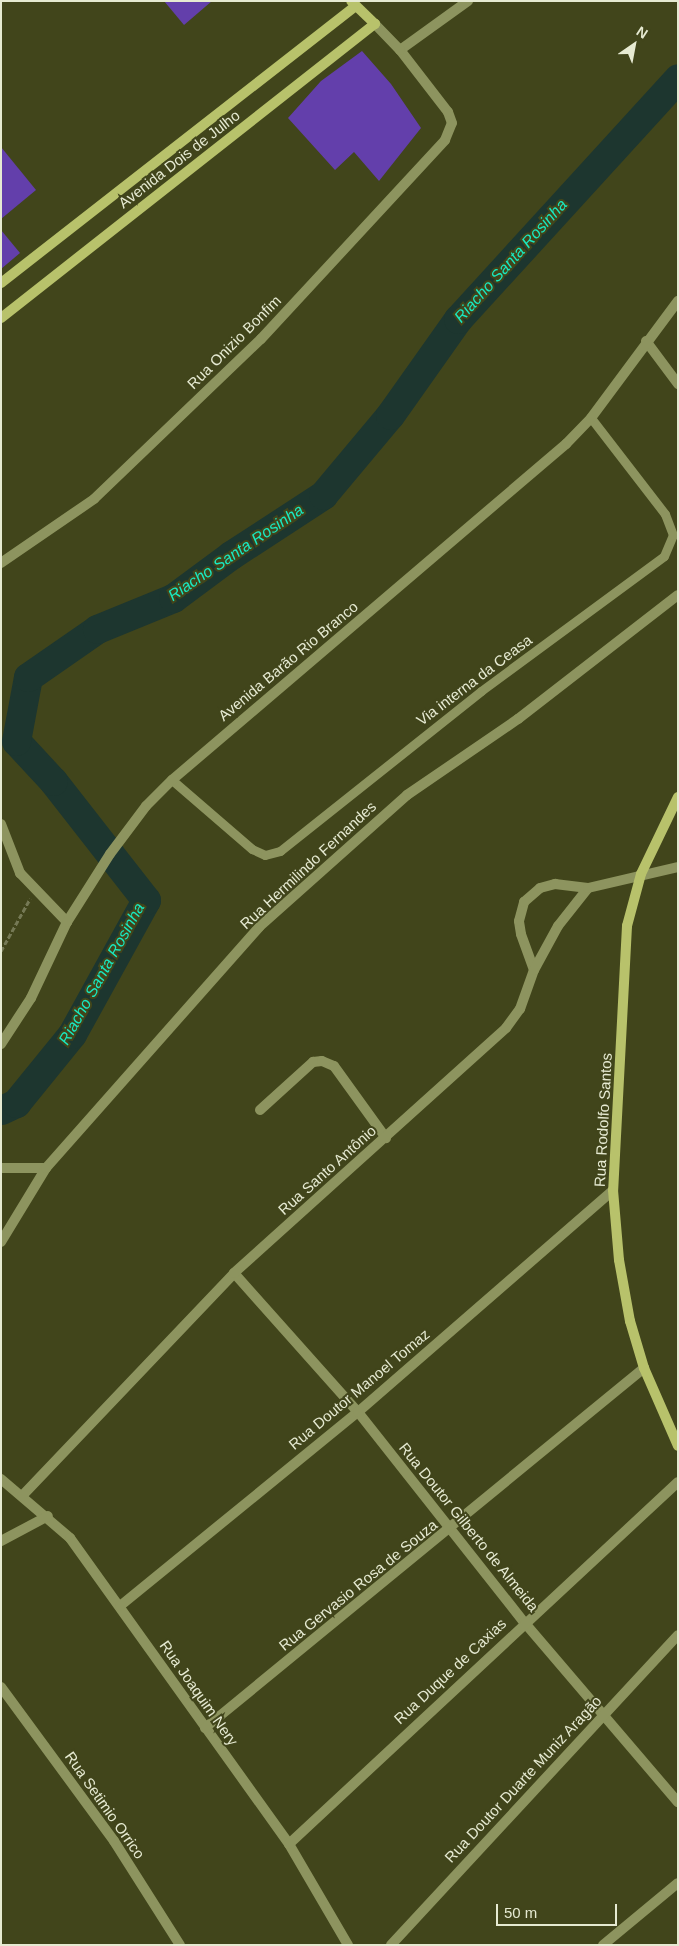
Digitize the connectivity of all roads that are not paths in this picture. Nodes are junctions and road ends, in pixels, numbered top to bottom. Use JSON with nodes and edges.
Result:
{"nodes":[{"id":1,"x":468,"y":1,"type":"edge"},
{"id":2,"x":353,"y":3,"type":"edge"},
{"id":3,"x":375,"y":24,"type":"junction"},
{"id":4,"x":400,"y":50,"type":"junction"},
{"id":5,"x":1,"y":283,"type":"edge"},
{"id":6,"x":678,"y":301,"type":"edge"},
{"id":7,"x":1,"y":318,"type":"edge"},
{"id":8,"x":646,"y":341,"type":"junction"},
{"id":9,"x":678,"y":384,"type":"edge"},
{"id":10,"x":591,"y":418,"type":"junction"},
{"id":11,"x":1,"y":563,"type":"edge"},
{"id":12,"x":678,"y":596,"type":"edge"},
{"id":13,"x":172,"y":780,"type":"junction"},
{"id":14,"x":678,"y":797,"type":"edge"},
{"id":15,"x":1,"y":824,"type":"edge"},
{"id":16,"x":678,"y":867,"type":"edge"},
{"id":17,"x":640,"y":874,"type":"junction"},
{"id":18,"x":588,"y":888,"type":"junction"},
{"id":19,"x":67,"y":922,"type":"junction"},
{"id":20,"x":534,"y":970,"type":"junction"},
{"id":21,"x":1,"y":1044,"type":"edge"},
{"id":22,"x":260,"y":1110,"type":"dead end"},
{"id":23,"x":386,"y":1138,"type":"junction"},
{"id":24,"x":1,"y":1168,"type":"edge"},
{"id":25,"x":46,"y":1168,"type":"junction"},
{"id":26,"x":613,"y":1190,"type":"junction"},
{"id":27,"x":1,"y":1242,"type":"edge"},
{"id":28,"x":234,"y":1272,"type":"junction"},
{"id":29,"x":644,"y":1368,"type":"junction"},
{"id":30,"x":358,"y":1412,"type":"junction"},
{"id":31,"x":678,"y":1446,"type":"edge"},
{"id":32,"x":1,"y":1479,"type":"edge"},
{"id":33,"x":678,"y":1482,"type":"edge"},
{"id":34,"x":22,"y":1496,"type":"junction"},
{"id":35,"x":48,"y":1516,"type":"junction"},
{"id":36,"x":451,"y":1529,"type":"junction"},
{"id":37,"x":1,"y":1541,"type":"edge"},
{"id":38,"x":120,"y":1606,"type":"junction"},
{"id":39,"x":524,"y":1622,"type":"junction"},
{"id":40,"x":678,"y":1635,"type":"edge"},
{"id":41,"x":1,"y":1687,"type":"edge"},
{"id":42,"x":603,"y":1714,"type":"junction"},
{"id":43,"x":205,"y":1728,"type":"junction"},
{"id":44,"x":678,"y":1802,"type":"edge"},
{"id":45,"x":289,"y":1844,"type":"junction"},
{"id":46,"x":678,"y":1883,"type":"edge"},
{"id":47,"x":180,"y":1945,"type":"edge"},
{"id":48,"x":348,"y":1945,"type":"edge"},
{"id":49,"x":391,"y":1945,"type":"edge"},
{"id":50,"x":603,"y":1945,"type":"edge"}],
"edges":[{"from":1,"to":4,"type":"street"},
{"from":2,"to":3,"type":"street"},
{"from":2,"to":5,"type":"street","name":"Avenida Dois de Julho"},
{"from":3,"to":4,"type":"street"},
{"from":3,"to":7,"type":"street","name":"Avenida Dois de Julho"},
{"from":4,"to":11,"type":"street","name":"Rua Onizio Bonfim"},
{"from":6,"to":8,"type":"street","name":"Avenida Barão Rio Branco"},
{"from":8,"to":9,"type":"street"},
{"from":8,"to":10,"type":"street","name":"Avenida Barão Rio Branco"},
{"from":10,"to":13,"type":"street","name":"Avenida Barão Rio Branco"},
{"from":10,"to":13,"type":"lane","name":"Via interna da Ceasa"},
{"from":12,"to":25,"type":"street","name":"Rua Hermilindo Fernandes"},
{"from":13,"to":19,"type":"street","name":"Avenida Barão Rio Branco"},
{"from":14,"to":17,"type":"street","name":"Rua Rodolfo Santos"},
{"from":15,"to":19,"type":"street"},
{"from":16,"to":17,"type":"street"},
{"from":17,"to":18,"type":"street"},
{"from":17,"to":26,"type":"street","name":"Rua Rodolfo Santos"},
{"from":18,"to":20,"type":"street","name":"Rua Santo Antônio"},
{"from":18,"to":20,"type":"street"},
{"from":19,"to":21,"type":"street","name":"Avenida Barão Rio Branco"},
{"from":20,"to":23,"type":"street","name":"Rua Santo Antônio"},
{"from":22,"to":23,"type":"street"},
{"from":23,"to":28,"type":"street","name":"Rua Santo Antônio"},
{"from":24,"to":25,"type":"street"},
{"from":25,"to":27,"type":"street","name":"Rua Hermilindo Fernandes"},
{"from":26,"to":29,"type":"street","name":"Rua Rodolfo Santos"},
{"from":26,"to":30,"type":"street","name":"Rua Doutor Manoel Tomaz"},
{"from":28,"to":30,"type":"street","name":"Rua Doutor Gilberto de Almeida"},
{"from":28,"to":34,"type":"street","name":"Rua Santo Antônio"},
{"from":29,"to":31,"type":"street","name":"Rua Rodolfo Santos"},
{"from":29,"to":36,"type":"street","name":"Rua Gervasio Rosa de Souza"},
{"from":30,"to":36,"type":"street","name":"Rua Doutor Gilberto de Almeida"},
{"from":30,"to":38,"type":"street","name":"Rua Doutor Manoel Tomaz"},
{"from":32,"to":34,"type":"street","name":"Rua Joaquim Nery"},
{"from":33,"to":39,"type":"street","name":"Rua Duque de Caxias"},
{"from":34,"to":35,"type":"street","name":"Rua Joaquim Nery"},
{"from":35,"to":37,"type":"street"},
{"from":35,"to":38,"type":"street","name":"Rua Joaquim Nery"},
{"from":36,"to":39,"type":"street","name":"Rua Doutor Gilberto de Almeida"},
{"from":36,"to":43,"type":"street","name":"Rua Gervasio Rosa de Souza"},
{"from":38,"to":43,"type":"street","name":"Rua Joaquim Nery"},
{"from":39,"to":42,"type":"street","name":"Rua Doutor Gilberto de Almeida"},
{"from":39,"to":45,"type":"street","name":"Rua Duque de Caxias"},
{"from":40,"to":42,"type":"street","name":"Rua Doutor Duarte Muniz Aragão"},
{"from":41,"to":47,"type":"street","name":"Rua Setimio Orrico"},
{"from":42,"to":44,"type":"street","name":"Rua Doutor Gilberto de Almeida"},
{"from":42,"to":49,"type":"street","name":"Rua Doutor Duarte Muniz Aragão"},
{"from":43,"to":45,"type":"street","name":"Rua Joaquim Nery"},
{"from":45,"to":48,"type":"street","name":"Rua Joaquim Nery"},
{"from":46,"to":50,"type":"street"}]}
